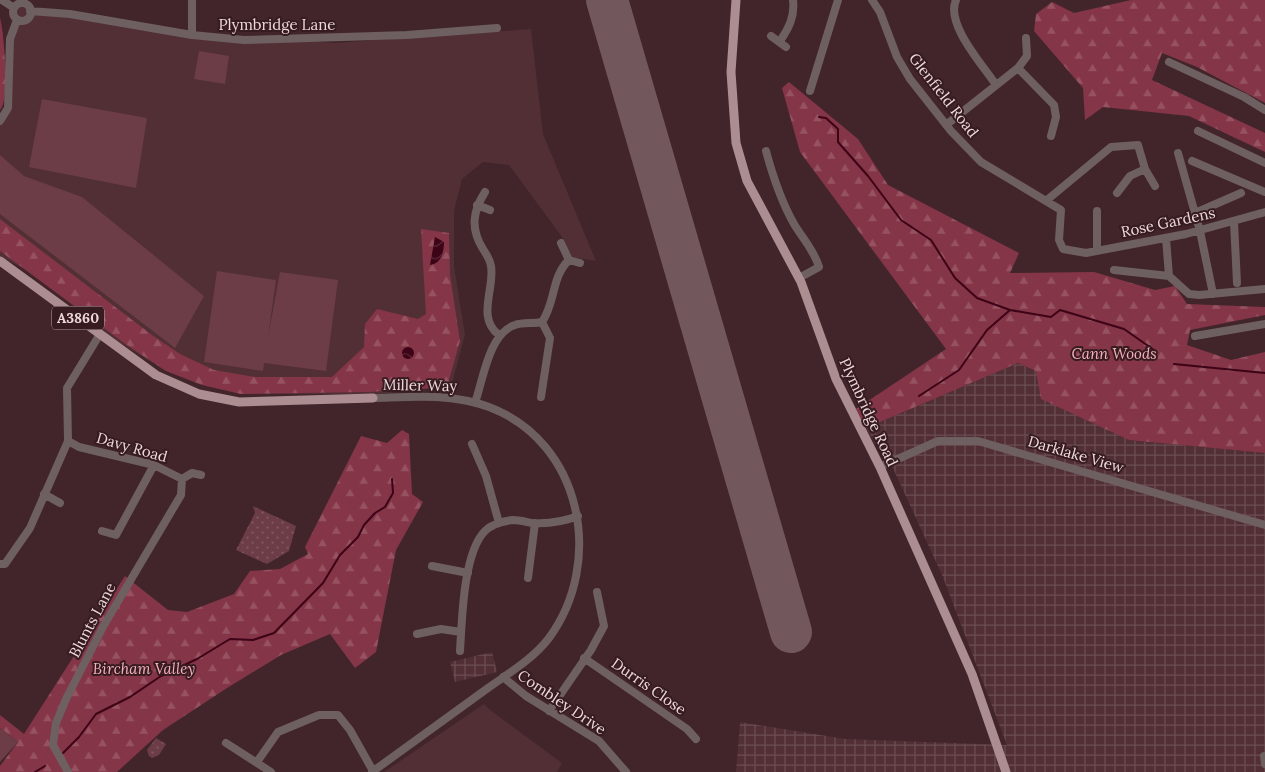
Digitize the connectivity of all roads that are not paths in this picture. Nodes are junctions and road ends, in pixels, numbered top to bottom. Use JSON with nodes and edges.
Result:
{"nodes":[{"id":1,"x":2,"y":0,"type":"edge"},
{"id":2,"x":192,"y":0,"type":"edge"},
{"id":3,"x":736,"y":0,"type":"edge"},
{"id":4,"x":793,"y":0,"type":"edge"},
{"id":5,"x":838,"y":0,"type":"edge"},
{"id":6,"x":872,"y":0,"type":"edge"},
{"id":7,"x":956,"y":0,"type":"edge"},
{"id":8,"x":14,"y":8,"type":"junction"},
{"id":9,"x":30,"y":11,"type":"junction"},
{"id":10,"x":17,"y":20,"type":"junction"},
{"id":11,"x":497,"y":28,"type":"dead end"},
{"id":12,"x":192,"y":35,"type":"junction"},
{"id":13,"x":771,"y":36,"type":"dead end"},
{"id":14,"x":1026,"y":38,"type":"dead end"},
{"id":15,"x":1169,"y":62,"type":"dead end"},
{"id":16,"x":1018,"y":68,"type":"junction"},
{"id":17,"x":996,"y":85,"type":"junction"},
{"id":18,"x":810,"y":91,"type":"dead end"},
{"id":19,"x":1265,"y":110,"type":"edge"},
{"id":20,"x":0,"y":121,"type":"edge"},
{"id":21,"x":946,"y":125,"type":"junction"},
{"id":22,"x":1198,"y":131,"type":"dead end"},
{"id":23,"x":1051,"y":136,"type":"dead end"},
{"id":24,"x":766,"y":151,"type":"dead end"},
{"id":25,"x":1178,"y":153,"type":"dead end"},
{"id":26,"x":1192,"y":161,"type":"dead end"},
{"id":27,"x":1265,"y":164,"type":"edge"},
{"id":28,"x":1145,"y":169,"type":"junction"},
{"id":29,"x":1155,"y":186,"type":"dead end"},
{"id":30,"x":485,"y":192,"type":"dead end"},
{"id":31,"x":1117,"y":192,"type":"dead end"},
{"id":32,"x":1265,"y":192,"type":"edge"},
{"id":33,"x":1241,"y":193,"type":"dead end"},
{"id":34,"x":1047,"y":200,"type":"junction"},
{"id":35,"x":477,"y":205,"type":"junction"},
{"id":36,"x":490,"y":210,"type":"dead end"},
{"id":37,"x":1097,"y":211,"type":"dead end"},
{"id":38,"x":1265,"y":212,"type":"edge"},
{"id":39,"x":1195,"y":213,"type":"junction"},
{"id":40,"x":1234,"y":222,"type":"junction"},
{"id":41,"x":1200,"y":231,"type":"junction"},
{"id":42,"x":1166,"y":238,"type":"junction"},
{"id":43,"x":561,"y":243,"type":"dead end"},
{"id":44,"x":1097,"y":251,"type":"junction"},
{"id":45,"x":569,"y":260,"type":"junction"},
{"id":46,"x":0,"y":261,"type":"edge"},
{"id":47,"x":580,"y":263,"type":"dead end"},
{"id":48,"x":1114,"y":270,"type":"dead end"},
{"id":49,"x":1169,"y":276,"type":"junction"},
{"id":50,"x":799,"y":278,"type":"junction"},
{"id":51,"x":1238,"y":283,"type":"dead end"},
{"id":52,"x":1265,"y":289,"type":"edge"},
{"id":53,"x":1213,"y":294,"type":"junction"},
{"id":54,"x":542,"y":322,"type":"junction"},
{"id":55,"x":1265,"y":324,"type":"edge"},
{"id":56,"x":100,"y":334,"type":"junction"},
{"id":57,"x":499,"y":335,"type":"junction"},
{"id":58,"x":1195,"y":336,"type":"dead end"},
{"id":59,"x":541,"y":397,"type":"dead end"},
{"id":60,"x":373,"y":398,"type":"joint"},
{"id":61,"x":475,"y":403,"type":"junction"},
{"id":62,"x":68,"y":441,"type":"junction"},
{"id":63,"x":472,"y":444,"type":"dead end"},
{"id":64,"x":154,"y":465,"type":"junction"},
{"id":65,"x":880,"y":467,"type":"junction"},
{"id":66,"x":201,"y":475,"type":"dead end"},
{"id":67,"x":182,"y":483,"type":"junction"},
{"id":68,"x":44,"y":494,"type":"junction"},
{"id":69,"x":60,"y":503,"type":"dead end"},
{"id":70,"x":578,"y":516,"type":"junction"},
{"id":71,"x":499,"y":523,"type":"junction"},
{"id":72,"x":535,"y":523,"type":"junction"},
{"id":73,"x":1265,"y":525,"type":"edge"},
{"id":74,"x":102,"y":531,"type":"dead end"},
{"id":75,"x":0,"y":564,"type":"edge"},
{"id":76,"x":432,"y":566,"type":"dead end"},
{"id":77,"x":468,"y":573,"type":"junction"},
{"id":78,"x":528,"y":578,"type":"dead end"},
{"id":79,"x":597,"y":592,"type":"dead end"},
{"id":80,"x":461,"y":632,"type":"junction"},
{"id":81,"x":417,"y":634,"type":"dead end"},
{"id":82,"x":460,"y":651,"type":"dead end"},
{"id":83,"x":584,"y":658,"type":"junction"},
{"id":84,"x":503,"y":677,"type":"junction"},
{"id":85,"x":549,"y":711,"type":"junction"},
{"id":86,"x":691,"y":738,"type":"dead end"},
{"id":87,"x":226,"y":743,"type":"dead end"},
{"id":88,"x":256,"y":762,"type":"junction"},
{"id":89,"x":68,"y":772,"type":"edge"},
{"id":90,"x":271,"y":772,"type":"edge"},
{"id":91,"x":372,"y":772,"type":"edge"},
{"id":92,"x":626,"y":772,"type":"edge"},
{"id":93,"x":1006,"y":772,"type":"edge"}],
"edges":[{"from":1,"to":8,"type":"street"},
{"from":2,"to":12,"type":"street"},
{"from":3,"to":50,"type":"main road","name":"Plymbridge Road"},
{"from":4,"to":13,"type":"street"},
{"from":5,"to":18,"type":"street"},
{"from":6,"to":21,"type":"street","name":"Glenfield Road"},
{"from":7,"to":17,"type":"street"},
{"from":8,"to":9,"type":"street"},
{"from":8,"to":10,"type":"street"},
{"from":9,"to":10,"type":"street"},
{"from":9,"to":12,"type":"street","name":"Plymbridge Lane"},
{"from":10,"to":20,"type":"street"},
{"from":11,"to":12,"type":"street","name":"Plymbridge Lane"},
{"from":14,"to":16,"type":"street"},
{"from":15,"to":19,"type":"street"},
{"from":16,"to":17,"type":"street"},
{"from":16,"to":23,"type":"street"},
{"from":17,"to":21,"type":"street"},
{"from":21,"to":34,"type":"street","name":"Glenfield Road"},
{"from":22,"to":27,"type":"street"},
{"from":24,"to":50,"type":"street"},
{"from":25,"to":39,"type":"street"},
{"from":26,"to":32,"type":"street"},
{"from":28,"to":29,"type":"street"},
{"from":28,"to":31,"type":"street"},
{"from":28,"to":34,"type":"street"},
{"from":30,"to":35,"type":"street"},
{"from":33,"to":39,"type":"street"},
{"from":34,"to":44,"type":"street","name":"Rose Gardens"},
{"from":35,"to":36,"type":"street"},
{"from":35,"to":57,"type":"street"},
{"from":37,"to":44,"type":"street"},
{"from":38,"to":40,"type":"street","name":"Rose Gardens"},
{"from":39,"to":41,"type":"street"},
{"from":40,"to":41,"type":"street","name":"Rose Gardens"},
{"from":40,"to":51,"type":"street"},
{"from":41,"to":42,"type":"street","name":"Rose Gardens"},
{"from":41,"to":53,"type":"street"},
{"from":42,"to":44,"type":"street","name":"Rose Gardens"},
{"from":42,"to":49,"type":"street"},
{"from":43,"to":45,"type":"street"},
{"from":45,"to":47,"type":"street"},
{"from":45,"to":54,"type":"street"},
{"from":46,"to":56,"type":"main road","number":"A3860"},
{"from":48,"to":49,"type":"street"},
{"from":49,"to":53,"type":"street"},
{"from":50,"to":65,"type":"main road","name":"Plymbridge Road"},
{"from":52,"to":53,"type":"street"},
{"from":54,"to":57,"type":"street"},
{"from":54,"to":59,"type":"street"},
{"from":55,"to":58,"type":"street"},
{"from":56,"to":60,"type":"main road","name":"Miller Way","number":"A3860"},
{"from":56,"to":62,"type":"street"},
{"from":57,"to":61,"type":"street"},
{"from":60,"to":61,"type":"street","name":"Miller Way"},
{"from":61,"to":70,"type":"street","name":"Miller Way"},
{"from":62,"to":64,"type":"street","name":"Davy Road"},
{"from":62,"to":68,"type":"street"},
{"from":63,"to":71,"type":"street"},
{"from":64,"to":67,"type":"street","name":"Davy Road"},
{"from":64,"to":74,"type":"street"},
{"from":65,"to":73,"type":"street","name":"Darklake View"},
{"from":65,"to":93,"type":"main road","name":"Plymbridge Road"},
{"from":66,"to":67,"type":"street"},
{"from":67,"to":89,"type":"street","name":"Blunts Lane"},
{"from":68,"to":69,"type":"street"},
{"from":68,"to":75,"type":"street"},
{"from":70,"to":72,"type":"street"},
{"from":70,"to":84,"type":"street","name":"Miller Way"},
{"from":71,"to":72,"type":"street"},
{"from":71,"to":77,"type":"street"},
{"from":72,"to":78,"type":"street"},
{"from":76,"to":77,"type":"street"},
{"from":77,"to":80,"type":"street"},
{"from":79,"to":83,"type":"street"},
{"from":80,"to":81,"type":"street"},
{"from":80,"to":82,"type":"street"},
{"from":83,"to":85,"type":"street"},
{"from":83,"to":86,"type":"street","name":"Durris Close"},
{"from":84,"to":85,"type":"street","name":"Combley Drive"},
{"from":84,"to":91,"type":"street","name":"Miller Way"},
{"from":85,"to":92,"type":"street","name":"Combley Drive"},
{"from":87,"to":88,"type":"street"},
{"from":88,"to":90,"type":"street"},
{"from":88,"to":91,"type":"street"}]}
